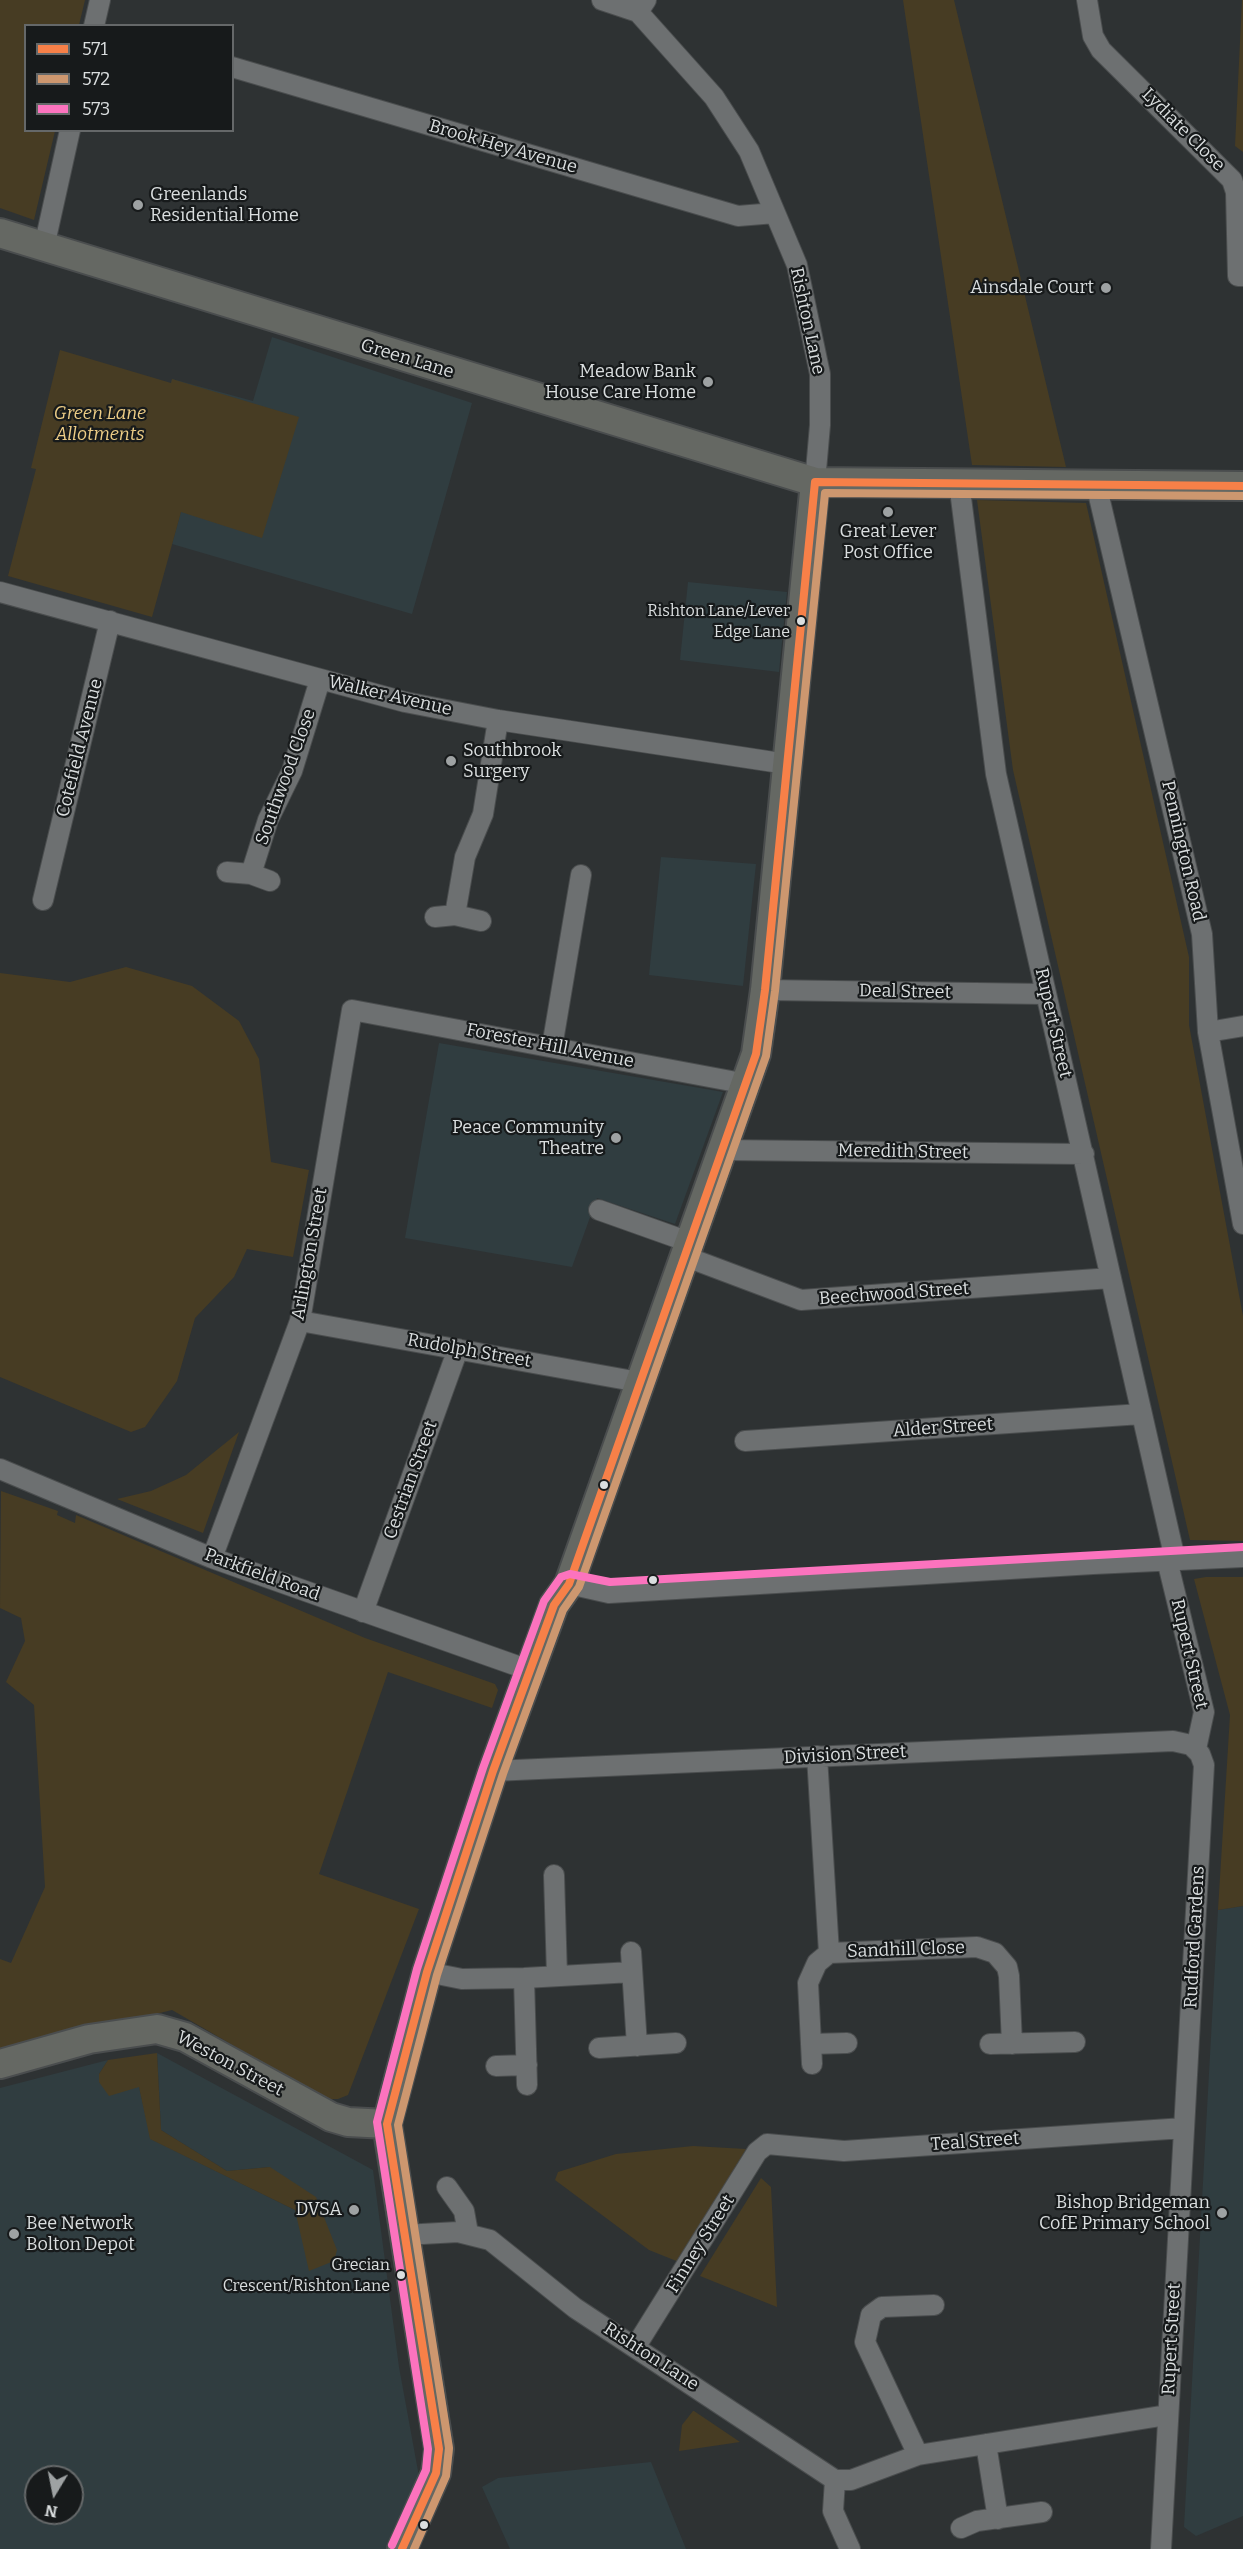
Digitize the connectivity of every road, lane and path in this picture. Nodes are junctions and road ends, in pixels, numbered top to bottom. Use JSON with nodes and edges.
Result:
{"nodes":[{"id":1,"x":100,"y":0,"type":"edge"},
{"id":2,"x":602,"y":0,"type":"edge"},
{"id":3,"x":1087,"y":0,"type":"edge"},
{"id":4,"x":642,"y":6,"type":"edge"},
{"id":5,"x":94,"y":24,"type":"edge"},
{"id":6,"x":234,"y":68,"type":"edge"},
{"id":7,"x":70,"y":132,"type":"edge"},
{"id":8,"x":775,"y":213,"type":"junction"},
{"id":9,"x":0,"y":233,"type":"edge"},
{"id":10,"x":44,"y":247,"type":"junction"},
{"id":11,"x":1241,"y":276,"type":"edge"},
{"id":12,"x":815,"y":482,"type":"junction"},
{"id":13,"x":969,"y":482,"type":"junction"},
{"id":14,"x":1087,"y":483,"type":"junction"},
{"id":15,"x":1243,"y":486,"type":"edge"},
{"id":16,"x":0,"y":592,"type":"edge"},
{"id":17,"x":110,"y":621,"type":"junction"},
{"id":18,"x":320,"y":680,"type":"junction"},
{"id":19,"x":498,"y":720,"type":"junction"},
{"id":20,"x":787,"y":764,"type":"junction"},
{"id":21,"x":227,"y":872,"type":"dead end"},
{"id":22,"x":251,"y":874,"type":"junction"},
{"id":23,"x":581,"y":875,"type":"dead end"},
{"id":24,"x":270,"y":881,"type":"dead end"},
{"id":25,"x":43,"y":900,"type":"dead end"},
{"id":26,"x":455,"y":915,"type":"junction"},
{"id":27,"x":435,"y":917,"type":"dead end"},
{"id":28,"x":481,"y":921,"type":"dead end"},
{"id":29,"x":765,"y":990,"type":"junction"},
{"id":30,"x":1045,"y":994,"type":"junction"},
{"id":31,"x":352,"y":1010,"type":"joint"},
{"id":32,"x":1243,"y":1026,"type":"edge"},
{"id":33,"x":1208,"y":1032,"type":"junction"},
{"id":34,"x":552,"y":1047,"type":"junction"},
{"id":35,"x":747,"y":1084,"type":"junction"},
{"id":36,"x":722,"y":1150,"type":"junction"},
{"id":37,"x":1084,"y":1154,"type":"junction"},
{"id":38,"x":599,"y":1210,"type":"dead end"},
{"id":39,"x":1243,"y":1224,"type":"edge"},
{"id":40,"x":687,"y":1249,"type":"junction"},
{"id":41,"x":1111,"y":1278,"type":"junction"},
{"id":42,"x":300,"y":1321,"type":"junction"},
{"id":43,"x":458,"y":1349,"type":"junction"},
{"id":44,"x":639,"y":1382,"type":"junction"},
{"id":45,"x":1141,"y":1414,"type":"junction"},
{"id":46,"x":745,"y":1441,"type":"dead end"},
{"id":47,"x":0,"y":1469,"type":"edge"},
{"id":48,"x":1243,"y":1557,"type":"edge"},
{"id":49,"x":212,"y":1558,"type":"junction"},
{"id":50,"x":1177,"y":1559,"type":"junction"},
{"id":51,"x":569,"y":1584,"type":"junction"},
{"id":52,"x":363,"y":1612,"type":"junction"},
{"id":53,"x":529,"y":1670,"type":"junction"},
{"id":54,"x":1196,"y":1749,"type":"junction"},
{"id":55,"x":817,"y":1756,"type":"junction"},
{"id":56,"x":493,"y":1771,"type":"junction"},
{"id":57,"x":554,"y":1875,"type":"dead end"},
{"id":58,"x":829,"y":1953,"type":"junction"},
{"id":59,"x":427,"y":1972,"type":"junction"},
{"id":60,"x":556,"y":1976,"type":"junction"},
{"id":61,"x":524,"y":1978,"type":"junction"},
{"id":62,"x":1075,"y":2042,"type":"dead end"},
{"id":63,"x":676,"y":2043,"type":"dead end"},
{"id":64,"x":847,"y":2043,"type":"dead end"},
{"id":65,"x":990,"y":2044,"type":"dead end"},
{"id":66,"x":1012,"y":2044,"type":"junction"},
{"id":67,"x":637,"y":2046,"type":"junction"},
{"id":68,"x":600,"y":2048,"type":"dead end"},
{"id":69,"x":0,"y":2064,"type":"edge"},
{"id":70,"x":496,"y":2066,"type":"dead end"},
{"id":71,"x":387,"y":2124,"type":"junction"},
{"id":72,"x":1184,"y":2128,"type":"junction"},
{"id":73,"x":767,"y":2144,"type":"joint"},
{"id":74,"x":447,"y":2187,"type":"dead end"},
{"id":75,"x":468,"y":2233,"type":"junction"},
{"id":76,"x":404,"y":2235,"type":"junction"},
{"id":77,"x":934,"y":2305,"type":"dead end"},
{"id":78,"x":636,"y":2346,"type":"junction"},
{"id":79,"x":1167,"y":2415,"type":"junction"},
{"id":80,"x":986,"y":2444,"type":"junction"},
{"id":81,"x":918,"y":2455,"type":"junction"},
{"id":82,"x":835,"y":2480,"type":"junction"},
{"id":83,"x":1042,"y":2512,"type":"dead end"},
{"id":84,"x":998,"y":2519,"type":"junction"},
{"id":85,"x":962,"y":2528,"type":"dead end"},
{"id":86,"x":402,"y":2549,"type":"edge"},
{"id":87,"x":850,"y":2549,"type":"edge"},
{"id":88,"x":1161,"y":2549,"type":"edge"}],
"edges":[{"from":1,"to":5,"type":"street"},
{"from":2,"to":4,"type":"street"},
{"from":3,"to":11,"type":"street","name":"Lydiate Close"},
{"from":4,"to":8,"type":"street","name":"Rishton Lane"},
{"from":6,"to":8,"type":"street","name":"Brook Hey Avenue"},
{"from":7,"to":10,"type":"street"},
{"from":8,"to":12,"type":"street","name":"Rishton Lane"},
{"from":9,"to":10,"type":"street","name":"Green Lane"},
{"from":10,"to":12,"type":"street","name":"Green Lane"},
{"from":12,"to":13,"type":"street","name":"Green Lane"},
{"from":12,"to":20,"type":"street","name":"Rishton Lane"},
{"from":13,"to":14,"type":"street","name":"Green Lane"},
{"from":13,"to":30,"type":"street","name":"Rupert Street"},
{"from":14,"to":15,"type":"street","name":"Green Lane"},
{"from":14,"to":33,"type":"street","name":"Pennington Road"},
{"from":16,"to":17,"type":"street","name":"Walker Avenue"},
{"from":17,"to":18,"type":"street","name":"Walker Avenue"},
{"from":17,"to":25,"type":"street","name":"Cotefield Avenue"},
{"from":18,"to":19,"type":"street","name":"Walker Avenue"},
{"from":18,"to":22,"type":"street","name":"Southwood Close"},
{"from":19,"to":20,"type":"street","name":"Walker Avenue"},
{"from":19,"to":26,"type":"street"},
{"from":20,"to":29,"type":"street","name":"Rishton Lane"},
{"from":21,"to":22,"type":"street"},
{"from":22,"to":24,"type":"street"},
{"from":23,"to":34,"type":"street"},
{"from":26,"to":27,"type":"street"},
{"from":26,"to":28,"type":"street"},
{"from":29,"to":30,"type":"street","name":"Deal Street"},
{"from":29,"to":35,"type":"street","name":"Rishton Lane"},
{"from":30,"to":37,"type":"street","name":"Rupert Street"},
{"from":31,"to":34,"type":"street","name":"Forester Hill Avenue"},
{"from":31,"to":42,"type":"street","name":"Arlington Street"},
{"from":32,"to":33,"type":"street"},
{"from":33,"to":39,"type":"street","name":"Pennington Road"},
{"from":34,"to":35,"type":"street","name":"Forester Hill Avenue"},
{"from":35,"to":36,"type":"street","name":"Rishton Lane"},
{"from":36,"to":37,"type":"street","name":"Meredith Street"},
{"from":36,"to":40,"type":"street","name":"Rishton Lane"},
{"from":37,"to":41,"type":"street","name":"Rupert Street"},
{"from":38,"to":40,"type":"street","name":"Beechwood Street"},
{"from":40,"to":41,"type":"street","name":"Beechwood Street"},
{"from":40,"to":44,"type":"street","name":"Rishton Lane"},
{"from":41,"to":45,"type":"street","name":"Rupert Street"},
{"from":42,"to":43,"type":"street","name":"Rudolph Street"},
{"from":42,"to":49,"type":"street","name":"Arlington Street"},
{"from":43,"to":44,"type":"street","name":"Rudolph Street"},
{"from":43,"to":52,"type":"street","name":"Cestrian Street"},
{"from":44,"to":51,"type":"street","name":"Rishton Lane"},
{"from":45,"to":46,"type":"street","name":"Alder Street"},
{"from":45,"to":50,"type":"street","name":"Rupert Street"},
{"from":47,"to":49,"type":"street","name":"Parkfield Road"},
{"from":48,"to":50,"type":"street"},
{"from":49,"to":52,"type":"street","name":"Parkfield Road"},
{"from":50,"to":51,"type":"street"},
{"from":50,"to":54,"type":"street","name":"Rupert Street"},
{"from":51,"to":53,"type":"street","name":"Rishton Lane"},
{"from":52,"to":53,"type":"street","name":"Parkfield Road"},
{"from":53,"to":56,"type":"street","name":"Rishton Lane"},
{"from":54,"to":55,"type":"street","name":"Division Street"},
{"from":54,"to":72,"type":"street","name":"Rudford Gardens"},
{"from":55,"to":56,"type":"street","name":"Division Street"},
{"from":55,"to":58,"type":"street","name":"Sandhill Close"},
{"from":56,"to":59,"type":"street","name":"Rishton Lane"},
{"from":57,"to":60,"type":"street"},
{"from":58,"to":64,"type":"street","name":"Sandhill Close"},
{"from":58,"to":66,"type":"street","name":"Sandhill Close"},
{"from":59,"to":61,"type":"street"},
{"from":59,"to":71,"type":"street","name":"Rishton Lane"},
{"from":60,"to":61,"type":"street"},
{"from":60,"to":67,"type":"street"},
{"from":61,"to":70,"type":"street"},
{"from":62,"to":66,"type":"street"},
{"from":63,"to":67,"type":"street"},
{"from":65,"to":66,"type":"street"},
{"from":67,"to":68,"type":"street"},
{"from":69,"to":71,"type":"street","name":"Weston Street"},
{"from":71,"to":76,"type":"street"},
{"from":72,"to":73,"type":"street","name":"Teal Street"},
{"from":72,"to":79,"type":"street","name":"Rupert Street"},
{"from":73,"to":78,"type":"street","name":"Finney Street"},
{"from":74,"to":75,"type":"street"},
{"from":75,"to":76,"type":"street","name":"Rishton Lane"},
{"from":75,"to":78,"type":"street","name":"Rishton Lane"},
{"from":76,"to":86,"type":"street"},
{"from":77,"to":81,"type":"street"},
{"from":78,"to":82,"type":"street","name":"Rishton Lane"},
{"from":79,"to":80,"type":"street"},
{"from":79,"to":88,"type":"street","name":"Rupert Street"},
{"from":80,"to":81,"type":"street"},
{"from":80,"to":84,"type":"street"},
{"from":81,"to":82,"type":"street"},
{"from":82,"to":87,"type":"street"},
{"from":83,"to":84,"type":"street"},
{"from":84,"to":85,"type":"street"}]}
